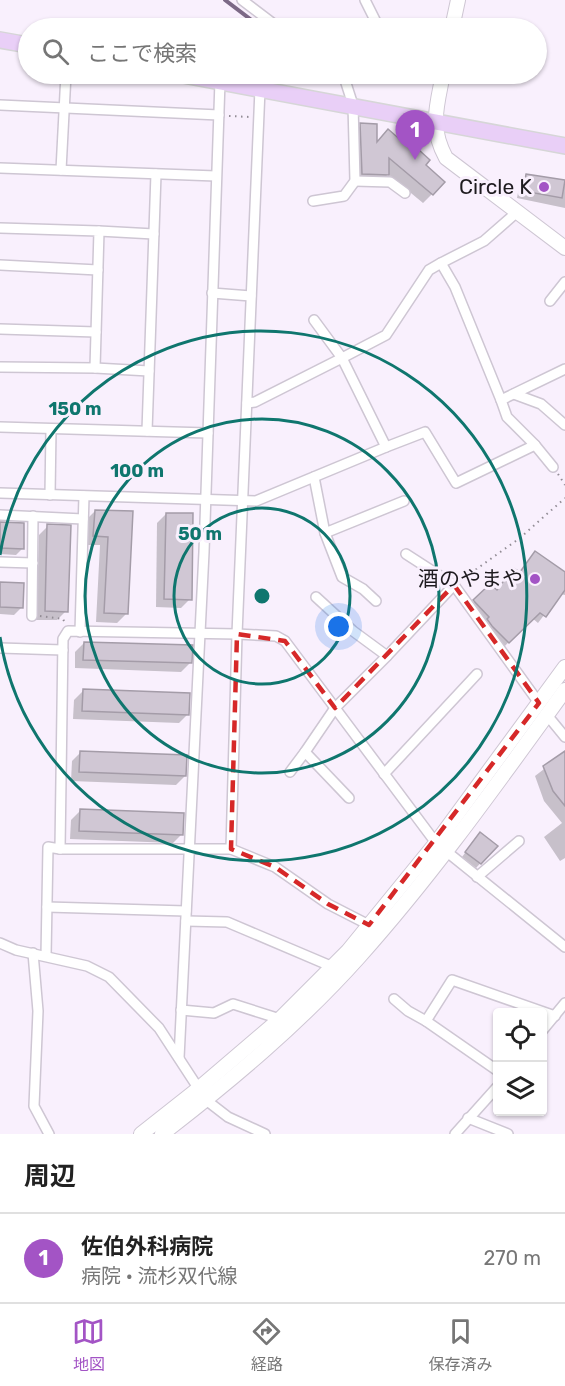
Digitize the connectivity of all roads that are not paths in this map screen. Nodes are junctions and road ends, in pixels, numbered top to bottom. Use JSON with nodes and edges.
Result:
{"nodes":[{"id":1,"x":242,"y":0,"type":"edge"},
{"id":2,"x":458,"y":0,"type":"edge"},
{"id":3,"x":367,"y":1,"type":"edge"},
{"id":4,"x":266,"y":18,"type":"edge"},
{"id":5,"x":375,"y":18,"type":"edge"},
{"id":6,"x":454,"y":18,"type":"edge"},
{"id":7,"x":0,"y":40,"type":"edge"},
{"id":8,"x":18,"y":43,"type":"edge"},
{"id":9,"x":65,"y":84,"type":"edge"},
{"id":10,"x":220,"y":84,"type":"edge"},
{"id":11,"x":235,"y":84,"type":"edge"},
{"id":12,"x":346,"y":84,"type":"edge"},
{"id":13,"x":441,"y":84,"type":"edge"},
{"id":14,"x":260,"y":89,"type":"junction"},
{"id":15,"x":0,"y":105,"type":"edge"},
{"id":16,"x":353,"y":105,"type":"junction"},
{"id":17,"x":63,"y":107,"type":"junction"},
{"id":18,"x":219,"y":115,"type":"junction"},
{"id":19,"x":435,"y":120,"type":"junction"},
{"id":20,"x":565,"y":146,"type":"edge"},
{"id":21,"x":0,"y":168,"type":"edge"},
{"id":22,"x":61,"y":170,"type":"junction"},
{"id":23,"x":156,"y":174,"type":"junction"},
{"id":24,"x":216,"y":176,"type":"junction"},
{"id":25,"x":355,"y":181,"type":"junction"},
{"id":26,"x":405,"y":193,"type":"dead end"},
{"id":27,"x":313,"y":201,"type":"dead end"},
{"id":28,"x":517,"y":212,"type":"junction"},
{"id":29,"x":0,"y":228,"type":"edge"},
{"id":30,"x":99,"y":231,"type":"junction"},
{"id":31,"x":154,"y":234,"type":"junction"},
{"id":32,"x":565,"y":248,"type":"edge"},
{"id":33,"x":441,"y":263,"type":"junction"},
{"id":34,"x":0,"y":265,"type":"edge"},
{"id":35,"x":98,"y":270,"type":"junction"},
{"id":36,"x":565,"y":282,"type":"edge"},
{"id":37,"x":212,"y":293,"type":"junction"},
{"id":38,"x":251,"y":296,"type":"junction"},
{"id":39,"x":550,"y":302,"type":"dead end"},
{"id":40,"x":314,"y":320,"type":"dead end"},
{"id":41,"x":0,"y":328,"type":"edge"},
{"id":42,"x":96,"y":332,"type":"junction"},
{"id":43,"x":342,"y":358,"type":"junction"},
{"id":44,"x":0,"y":367,"type":"edge"},
{"id":45,"x":95,"y":368,"type":"junction"},
{"id":46,"x":565,"y":369,"type":"edge"},
{"id":47,"x":149,"y":371,"type":"junction"},
{"id":48,"x":514,"y":394,"type":"junction"},
{"id":49,"x":501,"y":400,"type":"junction"},
{"id":50,"x":247,"y":403,"type":"junction"},
{"id":51,"x":565,"y":425,"type":"edge"},
{"id":52,"x":0,"y":427,"type":"edge"},
{"id":53,"x":51,"y":429,"type":"junction"},
{"id":54,"x":147,"y":432,"type":"junction"},
{"id":55,"x":208,"y":433,"type":"junction"},
{"id":56,"x":535,"y":445,"type":"junction"},
{"id":57,"x":386,"y":447,"type":"junction"},
{"id":58,"x":553,"y":467,"type":"dead end"},
{"id":59,"x":314,"y":477,"type":"junction"},
{"id":60,"x":0,"y":493,"type":"edge"},
{"id":61,"x":50,"y":495,"type":"junction"},
{"id":62,"x":84,"y":496,"type":"junction"},
{"id":63,"x":206,"y":500,"type":"junction"},
{"id":64,"x":243,"y":501,"type":"junction"},
{"id":65,"x":404,"y":501,"type":"dead end"},
{"id":66,"x":0,"y":515,"type":"edge"},
{"id":67,"x":33,"y":516,"type":"junction"},
{"id":68,"x":83,"y":519,"type":"junction"},
{"id":69,"x":325,"y":533,"type":"junction"},
{"id":70,"x":406,"y":554,"type":"dead end"},
{"id":71,"x":0,"y":562,"type":"edge"},
{"id":72,"x":33,"y":563,"type":"junction"},
{"id":73,"x":454,"y":585,"type":"junction"},
{"id":74,"x":316,"y":597,"type":"dead end"},
{"id":75,"x":376,"y":601,"type":"dead end"},
{"id":76,"x":32,"y":616,"type":"road end"},
{"id":77,"x":80,"y":632,"type":"junction"},
{"id":78,"x":198,"y":633,"type":"junction"},
{"id":79,"x":237,"y":634,"type":"junction"},
{"id":80,"x":0,"y":648,"type":"edge"},
{"id":81,"x":63,"y":650,"type":"junction"},
{"id":82,"x":387,"y":656,"type":"junction"},
{"id":83,"x":565,"y":667,"type":"edge"},
{"id":84,"x":477,"y":674,"type":"dead end"},
{"id":85,"x":565,"y":690,"type":"edge"},
{"id":86,"x":335,"y":708,"type":"junction"},
{"id":87,"x":543,"y":709,"type":"junction"},
{"id":88,"x":565,"y":737,"type":"edge"},
{"id":89,"x":305,"y":752,"type":"junction"},
{"id":90,"x":290,"y":772,"type":"dead end"},
{"id":91,"x":384,"y":774,"type":"junction"},
{"id":92,"x":349,"y":798,"type":"dead end"},
{"id":93,"x":519,"y":841,"type":"dead end"},
{"id":94,"x":441,"y":848,"type":"junction"},
{"id":95,"x":60,"y":849,"type":"junction"},
{"id":96,"x":231,"y":849,"type":"junction"},
{"id":97,"x":189,"y":850,"type":"junction"},
{"id":98,"x":477,"y":877,"type":"junction"},
{"id":99,"x":47,"y":907,"type":"junction"},
{"id":100,"x":186,"y":916,"type":"junction"},
{"id":101,"x":369,"y":925,"type":"junction"},
{"id":102,"x":0,"y":943,"type":"edge"},
{"id":103,"x":565,"y":947,"type":"edge"},
{"id":104,"x":33,"y":953,"type":"junction"},
{"id":105,"x":46,"y":956,"type":"junction"},
{"id":106,"x":333,"y":967,"type":"junction"},
{"id":107,"x":394,"y":999,"type":"dead end"},
{"id":108,"x":564,"y":1006,"type":"edge"},
{"id":109,"x":182,"y":1010,"type":"junction"},
{"id":110,"x":555,"y":1016,"type":"junction"},
{"id":111,"x":280,"y":1018,"type":"junction"},
{"id":112,"x":426,"y":1020,"type":"junction"},
{"id":113,"x":547,"y":1026,"type":"edge"},
{"id":114,"x":179,"y":1058,"type":"junction"},
{"id":115,"x":493,"y":1067,"type":"edge"},
{"id":116,"x":493,"y":1091,"type":"edge"},
{"id":117,"x":202,"y":1095,"type":"junction"},
{"id":118,"x":468,"y":1118,"type":"junction"},
{"id":119,"x":49,"y":1134,"type":"edge"},
{"id":120,"x":141,"y":1134,"type":"edge"},
{"id":121,"x":162,"y":1134,"type":"edge"},
{"id":122,"x":265,"y":1134,"type":"edge"},
{"id":123,"x":455,"y":1134,"type":"edge"},
{"id":124,"x":508,"y":1134,"type":"edge"}],
"edges":[{"from":1,"to":4,"type":"street"},
{"from":2,"to":6,"type":"street"},
{"from":3,"to":5,"type":"street"},
{"from":7,"to":8,"type":"main road"},
{"from":9,"to":17,"type":"street"},
{"from":10,"to":18,"type":"street"},
{"from":11,"to":14,"type":"main road"},
{"from":12,"to":16,"type":"street"},
{"from":13,"to":19,"type":"street"},
{"from":14,"to":16,"type":"main road"},
{"from":14,"to":38,"type":"street"},
{"from":15,"to":17,"type":"street"},
{"from":16,"to":19,"type":"main road"},
{"from":16,"to":25,"type":"street"},
{"from":17,"to":18,"type":"street"},
{"from":17,"to":22,"type":"street"},
{"from":18,"to":24,"type":"street"},
{"from":19,"to":20,"type":"main road"},
{"from":19,"to":28,"type":"street"},
{"from":21,"to":22,"type":"street"},
{"from":22,"to":23,"type":"street"},
{"from":23,"to":24,"type":"street"},
{"from":23,"to":31,"type":"street"},
{"from":24,"to":37,"type":"street"},
{"from":25,"to":26,"type":"street"},
{"from":25,"to":27,"type":"street"},
{"from":28,"to":32,"type":"street"},
{"from":28,"to":33,"type":"street"},
{"from":29,"to":30,"type":"street"},
{"from":30,"to":31,"type":"street"},
{"from":30,"to":35,"type":"street"},
{"from":31,"to":47,"type":"street"},
{"from":33,"to":43,"type":"street"},
{"from":33,"to":49,"type":"street"},
{"from":34,"to":35,"type":"street"},
{"from":35,"to":42,"type":"street"},
{"from":36,"to":39,"type":"street"},
{"from":37,"to":38,"type":"street"},
{"from":37,"to":55,"type":"street"},
{"from":38,"to":50,"type":"street"},
{"from":40,"to":43,"type":"street"},
{"from":41,"to":42,"type":"street"},
{"from":42,"to":45,"type":"street"},
{"from":43,"to":50,"type":"street"},
{"from":43,"to":57,"type":"street"},
{"from":44,"to":45,"type":"street"},
{"from":45,"to":47,"type":"street"},
{"from":46,"to":48,"type":"street"},
{"from":47,"to":54,"type":"street"},
{"from":48,"to":49,"type":"street"},
{"from":48,"to":51,"type":"street"},
{"from":49,"to":56,"type":"street"},
{"from":50,"to":64,"type":"street"},
{"from":52,"to":53,"type":"street"},
{"from":53,"to":54,"type":"street"},
{"from":53,"to":61,"type":"street"},
{"from":54,"to":55,"type":"street"},
{"from":55,"to":63,"type":"street"},
{"from":56,"to":57,"type":"street"},
{"from":56,"to":58,"type":"street"},
{"from":57,"to":59,"type":"street"},
{"from":59,"to":64,"type":"street"},
{"from":59,"to":69,"type":"street"},
{"from":60,"to":61,"type":"street"},
{"from":61,"to":62,"type":"street"},
{"from":62,"to":63,"type":"street"},
{"from":62,"to":68,"type":"street"},
{"from":63,"to":64,"type":"street"},
{"from":63,"to":78,"type":"street"},
{"from":64,"to":79,"type":"street"},
{"from":65,"to":69,"type":"street"},
{"from":66,"to":67,"type":"street"},
{"from":67,"to":68,"type":"street"},
{"from":67,"to":72,"type":"street"},
{"from":68,"to":77,"type":"street"},
{"from":69,"to":75,"type":"street"},
{"from":70,"to":73,"type":"street"},
{"from":71,"to":72,"type":"street"},
{"from":72,"to":76,"type":"street"},
{"from":73,"to":82,"type":"street"},
{"from":73,"to":87,"type":"street"},
{"from":74,"to":82,"type":"street"},
{"from":77,"to":78,"type":"street"},
{"from":77,"to":81,"type":"street"},
{"from":78,"to":79,"type":"street"},
{"from":78,"to":97,"type":"street"},
{"from":79,"to":86,"type":"street"},
{"from":79,"to":96,"type":"street"},
{"from":80,"to":81,"type":"street"},
{"from":81,"to":95,"type":"street"},
{"from":82,"to":86,"type":"street"},
{"from":83,"to":87,"type":"street"},
{"from":84,"to":91,"type":"street"},
{"from":85,"to":87,"type":"street"},
{"from":86,"to":89,"type":"street"},
{"from":86,"to":91,"type":"street"},
{"from":87,"to":88,"type":"street"},
{"from":87,"to":94,"type":"street"},
{"from":89,"to":90,"type":"street"},
{"from":89,"to":92,"type":"street"},
{"from":91,"to":94,"type":"street"},
{"from":93,"to":98,"type":"street"},
{"from":94,"to":98,"type":"street"},
{"from":94,"to":101,"type":"street"},
{"from":94,"to":117,"type":"street"},
{"from":95,"to":97,"type":"street"},
{"from":95,"to":99,"type":"street"},
{"from":96,"to":97,"type":"street"},
{"from":96,"to":101,"type":"street"},
{"from":97,"to":100,"type":"street"},
{"from":98,"to":103,"type":"street"},
{"from":99,"to":100,"type":"street"},
{"from":99,"to":105,"type":"street"},
{"from":100,"to":106,"type":"street"},
{"from":100,"to":109,"type":"street"},
{"from":101,"to":106,"type":"street"},
{"from":102,"to":104,"type":"street"},
{"from":104,"to":105,"type":"street"},
{"from":104,"to":119,"type":"street"},
{"from":105,"to":114,"type":"street"},
{"from":106,"to":111,"type":"street"},
{"from":107,"to":112,"type":"street"},
{"from":108,"to":110,"type":"street"},
{"from":109,"to":111,"type":"street"},
{"from":109,"to":114,"type":"street"},
{"from":110,"to":112,"type":"street"},
{"from":110,"to":113,"type":"street"},
{"from":111,"to":117,"type":"street"},
{"from":112,"to":115,"type":"street"},
{"from":114,"to":117,"type":"street"},
{"from":116,"to":118,"type":"street"},
{"from":117,"to":120,"type":"street"},
{"from":117,"to":121,"type":"street"},
{"from":117,"to":122,"type":"street"},
{"from":118,"to":123,"type":"street"},
{"from":118,"to":124,"type":"street"}]}
